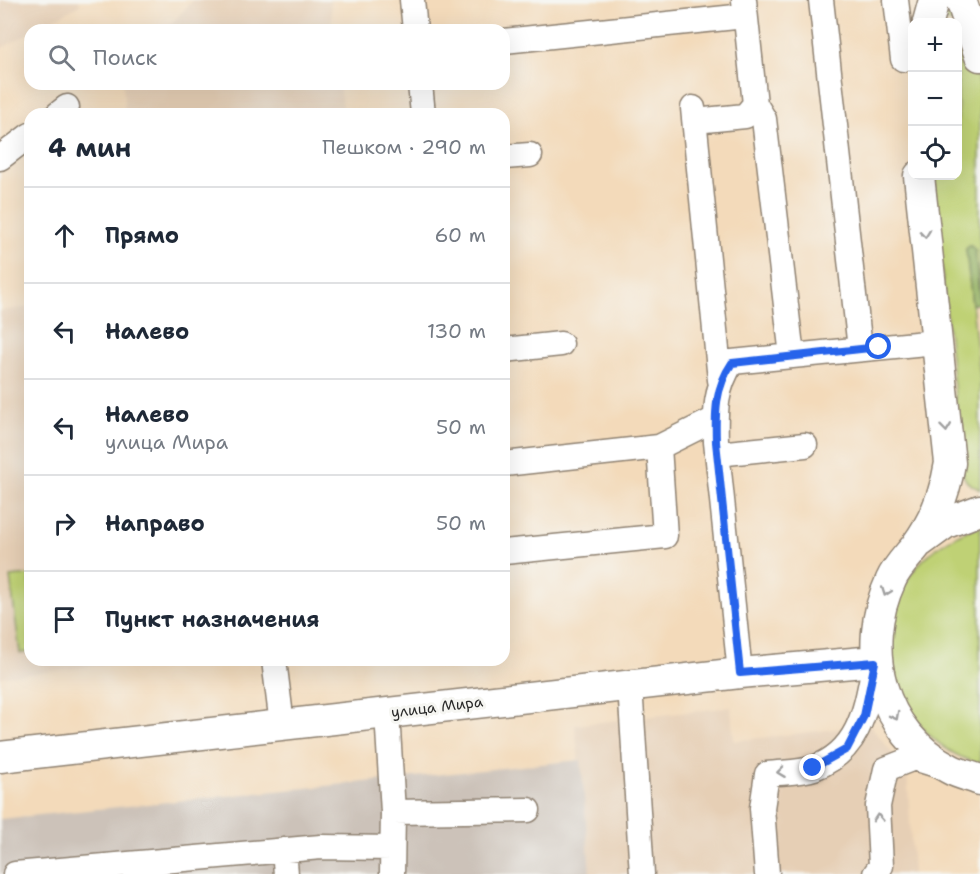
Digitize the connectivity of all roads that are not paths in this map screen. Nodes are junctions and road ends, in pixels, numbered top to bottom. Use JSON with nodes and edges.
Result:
{"nodes":[{"id":1,"x":412,"y":0,"type":"edge"},
{"id":2,"x":821,"y":0,"type":"edge"},
{"id":3,"x":896,"y":0,"type":"edge"},
{"id":4,"x":934,"y":0,"type":"edge"},
{"id":5,"x":961,"y":0,"type":"edge"},
{"id":6,"x":744,"y":8,"type":"edge"},
{"id":7,"x":929,"y":18,"type":"edge"},
{"id":8,"x":414,"y":24,"type":"edge"},
{"id":9,"x":510,"y":40,"type":"edge"},
{"id":10,"x":980,"y":56,"type":"edge"},
{"id":11,"x":903,"y":59,"type":"dead end"},
{"id":12,"x":421,"y":90,"type":"edge"},
{"id":13,"x":755,"y":104,"type":"junction"},
{"id":14,"x":422,"y":108,"type":"edge"},
{"id":15,"x":24,"y":140,"type":"edge"},
{"id":16,"x":530,"y":155,"type":"dead end"},
{"id":17,"x":510,"y":157,"type":"edge"},
{"id":18,"x":0,"y":158,"type":"edge"},
{"id":19,"x":919,"y":180,"type":"edge"},
{"id":20,"x":936,"y":342,"type":"junction"},
{"id":21,"x":561,"y":344,"type":"dead end"},
{"id":22,"x":510,"y":349,"type":"edge"},
{"id":23,"x":860,"y":349,"type":"junction"},
{"id":24,"x":792,"y":356,"type":"junction"},
{"id":25,"x":720,"y":380,"type":"junction"},
{"id":26,"x":715,"y":419,"type":"junction"},
{"id":27,"x":804,"y":445,"type":"dead end"},
{"id":28,"x":659,"y":447,"type":"junction"},
{"id":29,"x":717,"y":454,"type":"junction"},
{"id":30,"x":510,"y":463,"type":"edge"},
{"id":31,"x":980,"y":510,"type":"edge"},
{"id":32,"x":918,"y":544,"type":"junction"},
{"id":33,"x":510,"y":551,"type":"edge"},
{"id":34,"x":875,"y":662,"type":"junction"},
{"id":35,"x":275,"y":666,"type":"edge"},
{"id":36,"x":740,"y":673,"type":"junction"},
{"id":37,"x":630,"y":685,"type":"junction"},
{"id":38,"x":387,"y":713,"type":"junction"},
{"id":39,"x":282,"y":725,"type":"junction"},
{"id":40,"x":0,"y":757,"type":"edge"},
{"id":41,"x":950,"y":769,"type":"junction"},
{"id":42,"x":980,"y":780,"type":"edge"},
{"id":43,"x":528,"y":810,"type":"dead end"},
{"id":44,"x":393,"y":812,"type":"junction"},
{"id":45,"x":391,"y":848,"type":"junction"},
{"id":46,"x":285,"y":862,"type":"edge"},
{"id":47,"x":15,"y":874,"type":"edge"},
{"id":48,"x":392,"y":874,"type":"edge"},
{"id":49,"x":642,"y":874,"type":"edge"},
{"id":50,"x":767,"y":874,"type":"edge"},
{"id":51,"x":874,"y":874,"type":"edge"}],
"edges":[{"from":1,"to":8,"type":"street"},
{"from":2,"to":23,"type":"street"},
{"from":3,"to":11,"type":"street"},
{"from":4,"to":7,"type":"main road"},
{"from":5,"to":10,"type":"main road"},
{"from":6,"to":9,"type":"street"},
{"from":6,"to":13,"type":"street"},
{"from":12,"to":14,"type":"street"},
{"from":13,"to":24,"type":"street"},
{"from":13,"to":25,"type":"street"},
{"from":15,"to":18,"type":"street"},
{"from":16,"to":17,"type":"street"},
{"from":19,"to":20,"type":"main road","one_way":true},
{"from":20,"to":23,"type":"street"},
{"from":20,"to":32,"type":"main road","one_way":true},
{"from":21,"to":22,"type":"street"},
{"from":23,"to":24,"type":"street"},
{"from":24,"to":25,"type":"street"},
{"from":25,"to":26,"type":"street"},
{"from":26,"to":28,"type":"street"},
{"from":26,"to":29,"type":"street"},
{"from":27,"to":29,"type":"street"},
{"from":28,"to":30,"type":"street"},
{"from":28,"to":33,"type":"street"},
{"from":29,"to":36,"type":"street"},
{"from":31,"to":32,"type":"main road"},
{"from":32,"to":34,"type":"main road","one_way":true},
{"from":34,"to":36,"type":"main road","name":"улица Мира"},
{"from":34,"to":41,"type":"main road","one_way":true},
{"from":34,"to":50,"type":"street","one_way":true},
{"from":35,"to":39,"type":"street"},
{"from":36,"to":37,"type":"main road","name":"улица Мира"},
{"from":37,"to":38,"type":"main road","name":"улица Мира"},
{"from":37,"to":49,"type":"street"},
{"from":38,"to":39,"type":"main road","name":"улица Мира"},
{"from":38,"to":44,"type":"street"},
{"from":39,"to":40,"type":"main road","name":"улица Мира"},
{"from":41,"to":42,"type":"main road"},
{"from":51,"to":41,"type":"street","one_way":true},
{"from":43,"to":44,"type":"street"},
{"from":44,"to":45,"type":"street"},
{"from":45,"to":46,"type":"street"},
{"from":45,"to":48,"type":"street"},
{"from":46,"to":47,"type":"street"}]}
